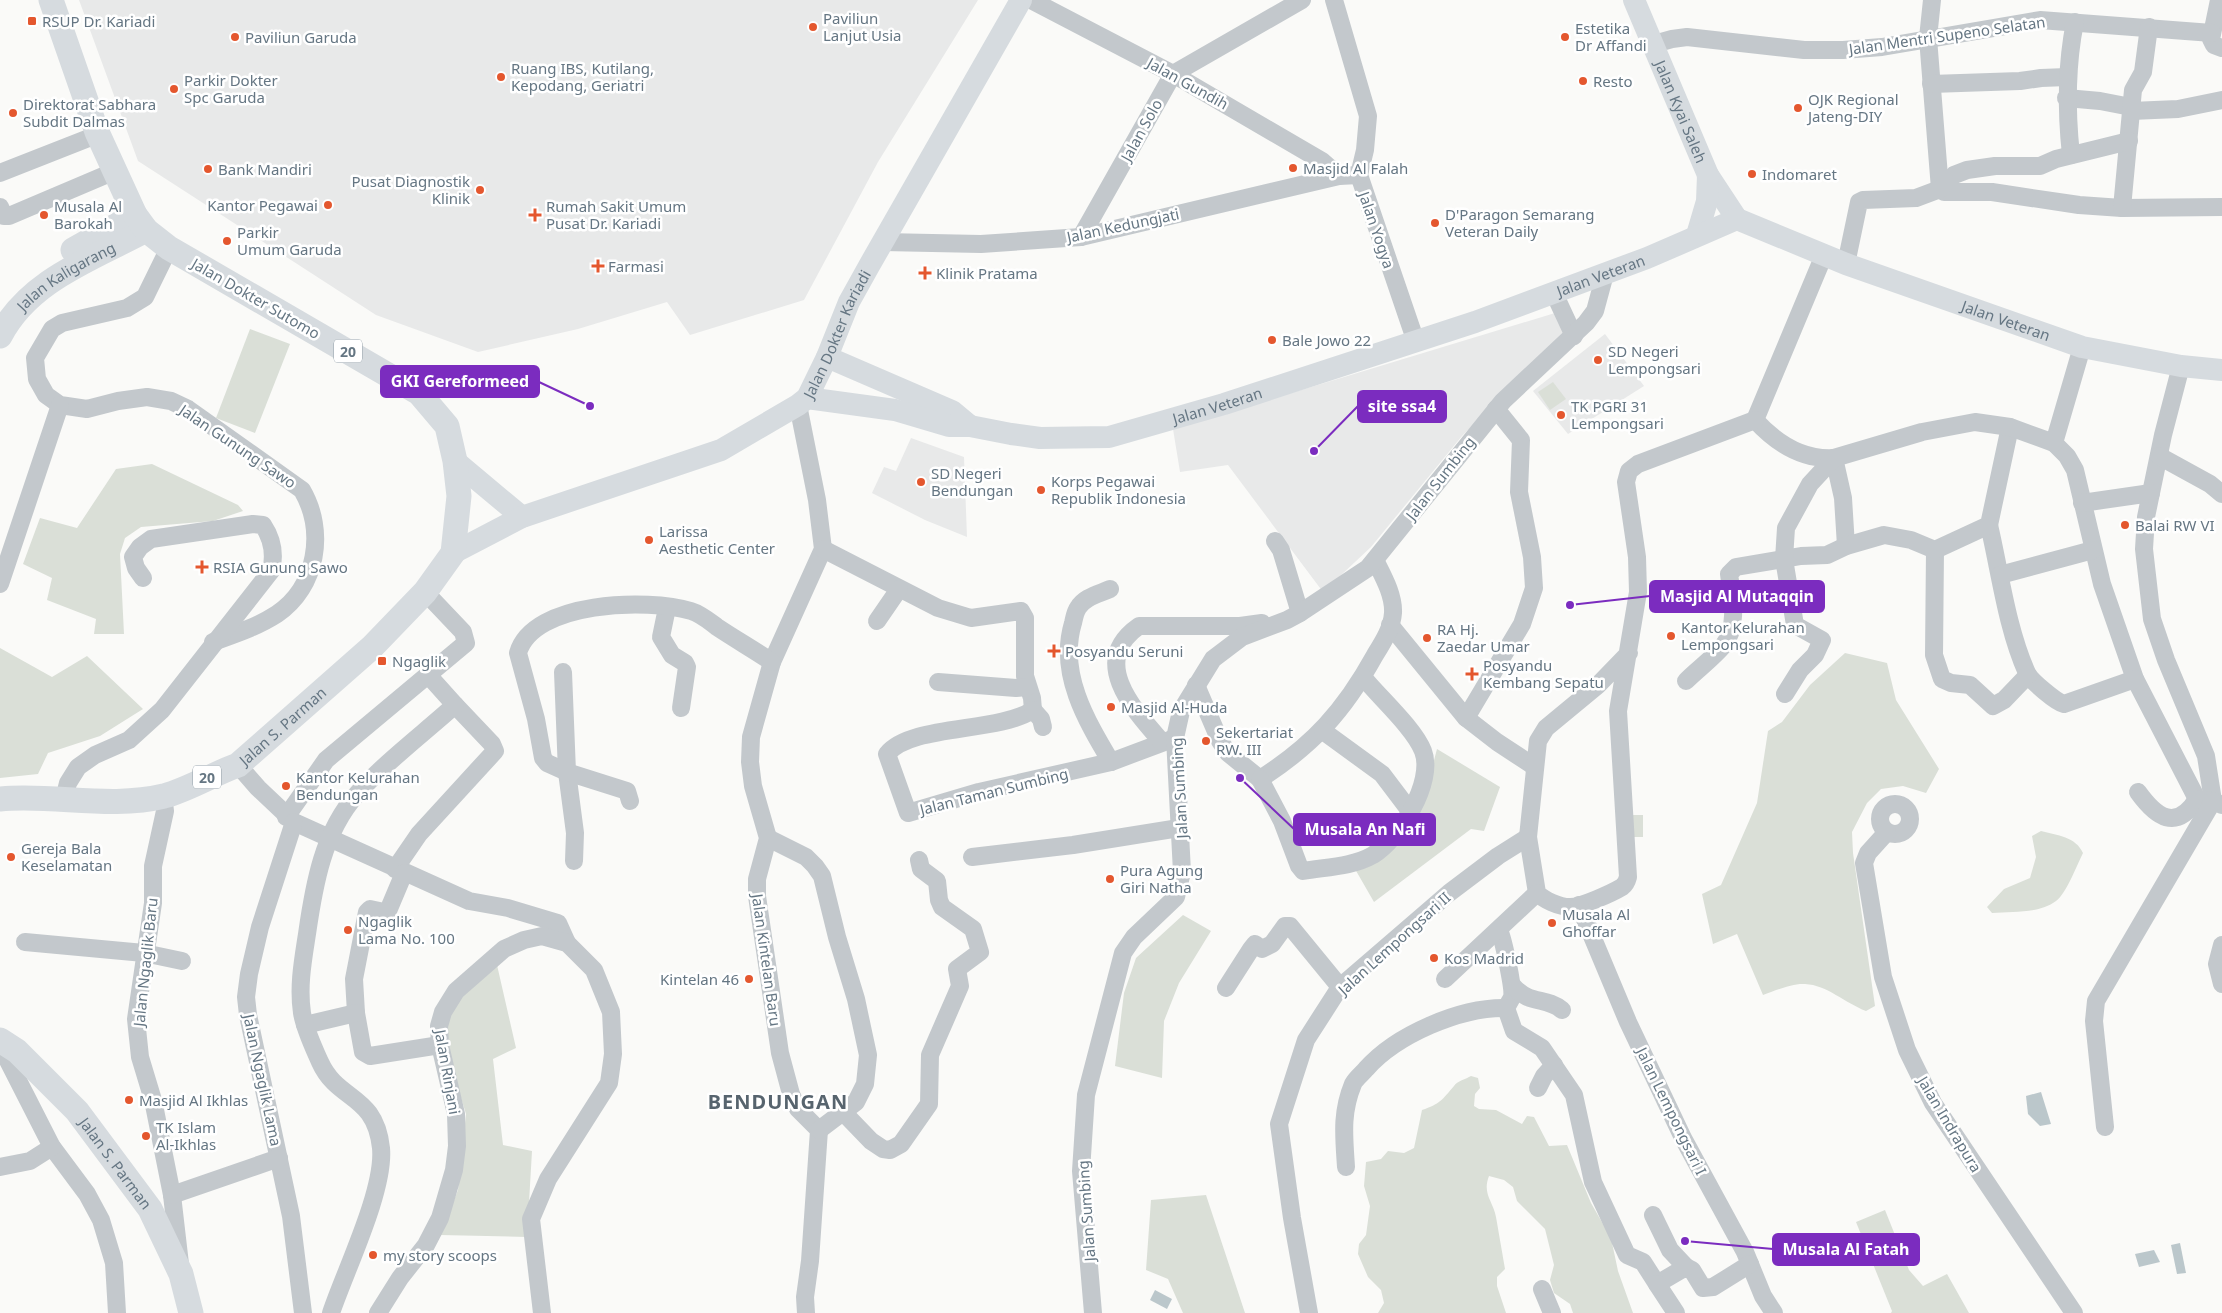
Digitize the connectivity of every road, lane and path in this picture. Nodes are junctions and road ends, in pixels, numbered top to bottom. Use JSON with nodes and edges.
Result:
{"nodes":[{"id":1,"x":46,"y":0,"type":"edge"},
{"id":2,"x":51,"y":0,"type":"edge"},
{"id":3,"x":1021,"y":0,"type":"edge"},
{"id":4,"x":1031,"y":0,"type":"edge"},
{"id":5,"x":1302,"y":0,"type":"edge"},
{"id":6,"x":1334,"y":0,"type":"edge"},
{"id":7,"x":1634,"y":0,"type":"edge"},
{"id":8,"x":1932,"y":0,"type":"edge"},
{"id":9,"x":2219,"y":0,"type":"edge"},
{"id":10,"x":2075,"y":22,"type":"junction"},
{"id":11,"x":2149,"y":27,"type":"junction"},
{"id":12,"x":2212,"y":33,"type":"junction"},
{"id":13,"x":1928,"y":38,"type":"junction"},
{"id":14,"x":1654,"y":44,"type":"junction"},
{"id":15,"x":2222,"y":48,"type":"edge"},
{"id":16,"x":1173,"y":74,"type":"junction"},
{"id":17,"x":2066,"y":77,"type":"junction"},
{"id":18,"x":1931,"y":84,"type":"junction"},
{"id":19,"x":2066,"y":98,"type":"junction"},
{"id":20,"x":2222,"y":100,"type":"edge"},
{"id":21,"x":2131,"y":109,"type":"junction"},
{"id":22,"x":98,"y":133,"type":"junction"},
{"id":23,"x":2129,"y":141,"type":"junction"},
{"id":24,"x":2071,"y":155,"type":"junction"},
{"id":25,"x":115,"y":171,"type":"junction"},
{"id":26,"x":0,"y":173,"type":"edge"},
{"id":27,"x":1359,"y":175,"type":"junction"},
{"id":28,"x":1708,"y":175,"type":"junction"},
{"id":29,"x":1339,"y":176,"type":"junction"},
{"id":30,"x":1940,"y":189,"type":"junction"},
{"id":31,"x":0,"y":207,"type":"edge"},
{"id":32,"x":2222,"y":207,"type":"edge"},
{"id":33,"x":2122,"y":208,"type":"junction"},
{"id":34,"x":1736,"y":219,"type":"junction"},
{"id":35,"x":141,"y":223,"type":"junction"},
{"id":36,"x":1697,"y":234,"type":"junction"},
{"id":37,"x":1081,"y":237,"type":"junction"},
{"id":38,"x":883,"y":242,"type":"junction"},
{"id":39,"x":169,"y":248,"type":"junction"},
{"id":40,"x":1824,"y":255,"type":"junction"},
{"id":41,"x":1846,"y":264,"type":"junction"},
{"id":42,"x":1605,"y":274,"type":"junction"},
{"id":43,"x":1554,"y":293,"type":"junction"},
{"id":44,"x":0,"y":305,"type":"edge"},
{"id":45,"x":0,"y":336,"type":"edge"},
{"id":46,"x":1574,"y":336,"type":"junction"},
{"id":47,"x":1416,"y":342,"type":"junction"},
{"id":48,"x":2082,"y":347,"type":"junction"},
{"id":49,"x":827,"y":357,"type":"junction"},
{"id":50,"x":2181,"y":366,"type":"junction"},
{"id":51,"x":2222,"y":370,"type":"edge"},
{"id":52,"x":803,"y":402,"type":"junction"},
{"id":53,"x":60,"y":405,"type":"junction"},
{"id":54,"x":1496,"y":409,"type":"junction"},
{"id":55,"x":1755,"y":420,"type":"junction"},
{"id":56,"x":970,"y":426,"type":"junction"},
{"id":57,"x":2010,"y":427,"type":"junction"},
{"id":58,"x":2054,"y":442,"type":"junction"},
{"id":59,"x":2159,"y":456,"type":"junction"},
{"id":60,"x":1834,"y":458,"type":"junction"},
{"id":61,"x":455,"y":461,"type":"junction"},
{"id":62,"x":2151,"y":493,"type":"junction"},
{"id":63,"x":2222,"y":494,"type":"edge"},
{"id":64,"x":2082,"y":503,"type":"junction"},
{"id":65,"x":522,"y":517,"type":"junction"},
{"id":66,"x":1989,"y":525,"type":"junction"},
{"id":67,"x":1275,"y":541,"type":"dead end"},
{"id":68,"x":1846,"y":546,"type":"junction"},
{"id":69,"x":823,"y":549,"type":"junction"},
{"id":70,"x":1935,"y":550,"type":"junction"},
{"id":71,"x":2093,"y":550,"type":"junction"},
{"id":72,"x":453,"y":553,"type":"junction"},
{"id":73,"x":1784,"y":559,"type":"junction"},
{"id":74,"x":1375,"y":560,"type":"junction"},
{"id":75,"x":2000,"y":575,"type":"junction"},
{"id":76,"x":143,"y":578,"type":"dead end"},
{"id":77,"x":0,"y":584,"type":"edge"},
{"id":78,"x":899,"y":589,"type":"junction"},
{"id":79,"x":1110,"y":589,"type":"dead end"},
{"id":80,"x":425,"y":592,"type":"junction"},
{"id":81,"x":667,"y":608,"type":"junction"},
{"id":82,"x":1293,"y":616,"type":"junction"},
{"id":83,"x":877,"y":621,"type":"dead end"},
{"id":84,"x":1390,"y":625,"type":"junction"},
{"id":85,"x":213,"y":642,"type":"junction"},
{"id":86,"x":1629,"y":653,"type":"junction"},
{"id":87,"x":772,"y":662,"type":"junction"},
{"id":88,"x":563,"y":672,"type":"dead end"},
{"id":89,"x":2028,"y":675,"type":"junction"},
{"id":90,"x":429,"y":676,"type":"junction"},
{"id":91,"x":1363,"y":677,"type":"junction"},
{"id":92,"x":2134,"y":679,"type":"junction"},
{"id":93,"x":938,"y":682,"type":"dead end"},
{"id":94,"x":1686,"y":682,"type":"dead end"},
{"id":95,"x":1196,"y":685,"type":"junction"},
{"id":96,"x":1027,"y":687,"type":"junction"},
{"id":97,"x":1785,"y":694,"type":"dead end"},
{"id":98,"x":455,"y":706,"type":"junction"},
{"id":99,"x":681,"y":708,"type":"dead end"},
{"id":100,"x":1033,"y":710,"type":"junction"},
{"id":101,"x":1466,"y":718,"type":"junction"},
{"id":102,"x":1044,"y":727,"type":"dead end"},
{"id":103,"x":1323,"y":731,"type":"junction"},
{"id":104,"x":1168,"y":740,"type":"junction"},
{"id":105,"x":1111,"y":762,"type":"junction"},
{"id":106,"x":238,"y":765,"type":"junction"},
{"id":107,"x":1535,"y":767,"type":"junction"},
{"id":108,"x":567,"y":772,"type":"junction"},
{"id":109,"x":1260,"y":780,"type":"junction"},
{"id":110,"x":2138,"y":792,"type":"dead end"},
{"id":111,"x":163,"y":796,"type":"junction"},
{"id":112,"x":0,"y":799,"type":"edge"},
{"id":113,"x":64,"y":799,"type":"junction"},
{"id":114,"x":630,"y":801,"type":"dead end"},
{"id":115,"x":2211,"y":802,"type":"edge"},
{"id":116,"x":1410,"y":811,"type":"junction"},
{"id":117,"x":290,"y":820,"type":"junction"},
{"id":118,"x":1179,"y":828,"type":"junction"},
{"id":119,"x":1887,"y":832,"type":"dead end"},
{"id":120,"x":1528,"y":837,"type":"junction"},
{"id":121,"x":768,"y":838,"type":"junction"},
{"id":122,"x":329,"y":839,"type":"junction"},
{"id":123,"x":972,"y":856,"type":"dead end"},
{"id":124,"x":919,"y":860,"type":"dead end"},
{"id":125,"x":574,"y":861,"type":"dead end"},
{"id":126,"x":400,"y":871,"type":"junction"},
{"id":127,"x":1538,"y":893,"type":"junction"},
{"id":128,"x":1579,"y":905,"type":"junction"},
{"id":129,"x":1499,"y":930,"type":"junction"},
{"id":130,"x":24,"y":942,"type":"dead end"},
{"id":131,"x":567,"y":943,"type":"junction"},
{"id":132,"x":2222,"y":945,"type":"edge"},
{"id":133,"x":144,"y":953,"type":"junction"},
{"id":134,"x":182,"y":961,"type":"dead end"},
{"id":135,"x":1445,"y":979,"type":"dead end"},
{"id":136,"x":2222,"y":984,"type":"edge"},
{"id":137,"x":1512,"y":985,"type":"junction"},
{"id":138,"x":1340,"y":987,"type":"junction"},
{"id":139,"x":1226,"y":988,"type":"dead end"},
{"id":140,"x":1506,"y":1008,"type":"junction"},
{"id":141,"x":1562,"y":1010,"type":"dead end"},
{"id":142,"x":356,"y":1014,"type":"junction"},
{"id":143,"x":304,"y":1025,"type":"junction"},
{"id":144,"x":0,"y":1040,"type":"edge"},
{"id":145,"x":0,"y":1045,"type":"edge"},
{"id":146,"x":440,"y":1045,"type":"junction"},
{"id":147,"x":1554,"y":1065,"type":"junction"},
{"id":148,"x":1538,"y":1088,"type":"dead end"},
{"id":149,"x":844,"y":1113,"type":"junction"},
{"id":150,"x":2105,"y":1127,"type":"dead end"},
{"id":151,"x":819,"y":1130,"type":"junction"},
{"id":152,"x":52,"y":1148,"type":"junction"},
{"id":153,"x":279,"y":1158,"type":"junction"},
{"id":154,"x":0,"y":1166,"type":"edge"},
{"id":155,"x":1346,"y":1167,"type":"dead end"},
{"id":156,"x":172,"y":1195,"type":"junction"},
{"id":157,"x":1653,"y":1215,"type":"dead end"},
{"id":158,"x":1750,"y":1264,"type":"junction"},
{"id":159,"x":1681,"y":1270,"type":"junction"},
{"id":160,"x":181,"y":1274,"type":"junction"},
{"id":161,"x":1657,"y":1284,"type":"junction"},
{"id":162,"x":1542,"y":1289,"type":"dead end"},
{"id":163,"x":117,"y":1313,"type":"edge"},
{"id":164,"x":191,"y":1313,"type":"edge"},
{"id":165,"x":303,"y":1313,"type":"edge"},
{"id":166,"x":330,"y":1313,"type":"edge"},
{"id":167,"x":378,"y":1313,"type":"edge"},
{"id":168,"x":542,"y":1313,"type":"edge"},
{"id":169,"x":806,"y":1313,"type":"edge"},
{"id":170,"x":1093,"y":1313,"type":"edge"},
{"id":171,"x":1309,"y":1313,"type":"edge"},
{"id":172,"x":1552,"y":1313,"type":"edge"},
{"id":173,"x":1676,"y":1313,"type":"edge"},
{"id":174,"x":1774,"y":1313,"type":"edge"},
{"id":175,"x":2074,"y":1313,"type":"edge"}],
"edges":[{"from":1,"to":22,"type":"street","name":"Jalan Dokter Sutomo"},
{"from":2,"to":22,"type":"highway","name":"Jalan Dokter Sutomo","number":"20"},
{"from":3,"to":38,"type":"main road","name":"Jalan Dokter Kariadi"},
{"from":4,"to":16,"type":"street","name":"Jalan Gundih"},
{"from":5,"to":16,"type":"street"},
{"from":6,"to":27,"type":"street","name":"Jalan Yogya"},
{"from":7,"to":14,"type":"main road","name":"Jalan Kyai Saleh"},
{"from":8,"to":13,"type":"street"},
{"from":9,"to":12,"type":"street"},
{"from":10,"to":11,"type":"street","name":"Jalan Mentri Supeno Selatan"},
{"from":10,"to":13,"type":"street","name":"Jalan Mentri Supeno Selatan"},
{"from":10,"to":17,"type":"street"},
{"from":11,"to":12,"type":"street","name":"Jalan Mentri Supeno Selatan"},
{"from":11,"to":21,"type":"street"},
{"from":12,"to":15,"type":"street"},
{"from":13,"to":14,"type":"street","name":"Jalan Mentri Supeno Selatan"},
{"from":13,"to":18,"type":"street"},
{"from":14,"to":28,"type":"main road","name":"Jalan Kyai Saleh"},
{"from":16,"to":29,"type":"street","name":"Jalan Gundih"},
{"from":16,"to":37,"type":"street","name":"Jalan Solo"},
{"from":17,"to":18,"type":"street"},
{"from":17,"to":19,"type":"street"},
{"from":18,"to":30,"type":"street"},
{"from":19,"to":21,"type":"street"},
{"from":19,"to":24,"type":"street"},
{"from":20,"to":21,"type":"street"},
{"from":21,"to":23,"type":"street"},
{"from":22,"to":25,"type":"highway","name":"Jalan Dokter Sutomo","number":"20"},
{"from":22,"to":26,"type":"street"},
{"from":23,"to":24,"type":"street"},
{"from":23,"to":33,"type":"street"},
{"from":24,"to":30,"type":"street"},
{"from":25,"to":31,"type":"street"},
{"from":25,"to":35,"type":"highway","name":"Jalan Dokter Sutomo","number":"20"},
{"from":27,"to":29,"type":"street","name":"Jalan Kedungjati"},
{"from":27,"to":47,"type":"street","name":"Jalan Yogya"},
{"from":28,"to":34,"type":"main road","name":"Jalan Kyai Saleh"},
{"from":28,"to":36,"type":"main road"},
{"from":29,"to":37,"type":"street","name":"Jalan Kedungjati"},
{"from":30,"to":33,"type":"street"},
{"from":30,"to":41,"type":"street"},
{"from":32,"to":33,"type":"street"},
{"from":34,"to":36,"type":"main road","name":"Jalan Veteran"},
{"from":34,"to":40,"type":"main road","name":"Jalan Veteran"},
{"from":35,"to":39,"type":"highway","name":"Jalan Dokter Sutomo","number":"20"},
{"from":35,"to":44,"type":"highway","name":"Jalan Kaligarang"},
{"from":35,"to":45,"type":"highway","name":"Jalan Kaligarang"},
{"from":36,"to":42,"type":"main road","name":"Jalan Veteran"},
{"from":37,"to":38,"type":"street","name":"Jalan Kedungjati"},
{"from":38,"to":49,"type":"main road","name":"Jalan Dokter Kariadi"},
{"from":39,"to":53,"type":"street"},
{"from":39,"to":61,"type":"highway","name":"Jalan Dokter Sutomo","number":"20"},
{"from":40,"to":41,"type":"main road","name":"Jalan Veteran"},
{"from":40,"to":55,"type":"street"},
{"from":41,"to":48,"type":"main road","name":"Jalan Veteran"},
{"from":42,"to":43,"type":"main road","name":"Jalan Veteran"},
{"from":42,"to":46,"type":"street","name":"Jalan Sumbing"},
{"from":43,"to":46,"type":"street"},
{"from":43,"to":47,"type":"main road","name":"Jalan Veteran"},
{"from":46,"to":54,"type":"street","name":"Jalan Sumbing"},
{"from":47,"to":56,"type":"main road","name":"Jalan Veteran"},
{"from":48,"to":50,"type":"main road","name":"Jalan Veteran"},
{"from":48,"to":58,"type":"street"},
{"from":49,"to":52,"type":"main road","name":"Jalan Dokter Kariadi"},
{"from":49,"to":56,"type":"main road","name":"Jalan Veteran"},
{"from":50,"to":51,"type":"main road","name":"Jalan Veteran"},
{"from":50,"to":59,"type":"street"},
{"from":52,"to":56,"type":"main road","name":"Jalan Veteran"},
{"from":52,"to":65,"type":"main road","name":"Jalan Dokter Kariadi"},
{"from":52,"to":69,"type":"street"},
{"from":53,"to":77,"type":"street"},
{"from":53,"to":85,"type":"street","name":"Jalan Gunung Sawo"},
{"from":54,"to":74,"type":"street","name":"Jalan Sumbing"},
{"from":54,"to":101,"type":"street"},
{"from":55,"to":60,"type":"street"},
{"from":55,"to":86,"type":"street"},
{"from":57,"to":58,"type":"street"},
{"from":57,"to":60,"type":"street"},
{"from":57,"to":66,"type":"street"},
{"from":58,"to":64,"type":"street"},
{"from":59,"to":62,"type":"street"},
{"from":59,"to":63,"type":"street"},
{"from":60,"to":68,"type":"street"},
{"from":60,"to":73,"type":"street"},
{"from":61,"to":65,"type":"main road"},
{"from":61,"to":72,"type":"highway","name":"Jalan Dokter Sutomo","number":"20"},
{"from":62,"to":64,"type":"street"},
{"from":62,"to":115,"type":"street"},
{"from":64,"to":71,"type":"street"},
{"from":65,"to":72,"type":"main road","name":"Jalan Dokter Kariadi"},
{"from":66,"to":70,"type":"street"},
{"from":66,"to":75,"type":"street"},
{"from":67,"to":82,"type":"street"},
{"from":68,"to":70,"type":"street"},
{"from":68,"to":73,"type":"street"},
{"from":69,"to":78,"type":"street"},
{"from":69,"to":87,"type":"street"},
{"from":70,"to":89,"type":"street"},
{"from":71,"to":75,"type":"street"},
{"from":71,"to":92,"type":"street"},
{"from":72,"to":80,"type":"highway","name":"Jalan S. Parman","number":"20"},
{"from":73,"to":94,"type":"street"},
{"from":73,"to":97,"type":"street"},
{"from":74,"to":82,"type":"street","name":"Jalan Sumbing"},
{"from":74,"to":84,"type":"street"},
{"from":75,"to":89,"type":"street"},
{"from":76,"to":85,"type":"street"},
{"from":78,"to":83,"type":"street"},
{"from":78,"to":96,"type":"street"},
{"from":79,"to":105,"type":"street"},
{"from":80,"to":90,"type":"street","name":"Jalan Ngaglik Lama"},
{"from":80,"to":106,"type":"highway","name":"Jalan S. Parman","number":"20"},
{"from":81,"to":87,"type":"street"},
{"from":81,"to":99,"type":"street"},
{"from":81,"to":108,"type":"street"},
{"from":82,"to":95,"type":"street","name":"Jalan Sumbing"},
{"from":82,"to":104,"type":"street"},
{"from":84,"to":91,"type":"street"},
{"from":84,"to":101,"type":"street"},
{"from":85,"to":113,"type":"street"},
{"from":86,"to":107,"type":"street"},
{"from":86,"to":128,"type":"street"},
{"from":87,"to":121,"type":"street"},
{"from":88,"to":108,"type":"street"},
{"from":89,"to":92,"type":"street"},
{"from":90,"to":98,"type":"street"},
{"from":90,"to":117,"type":"street","name":"Jalan Ngaglik Lama"},
{"from":91,"to":103,"type":"street"},
{"from":91,"to":116,"type":"street"},
{"from":92,"to":115,"type":"street"},
{"from":93,"to":96,"type":"street"},
{"from":95,"to":104,"type":"street","name":"Jalan Sumbing"},
{"from":95,"to":109,"type":"street"},
{"from":96,"to":100,"type":"street"},
{"from":98,"to":122,"type":"street"},
{"from":98,"to":126,"type":"street"},
{"from":100,"to":102,"type":"street"},
{"from":100,"to":105,"type":"street","name":"Jalan Taman Sumbing"},
{"from":101,"to":107,"type":"street"},
{"from":103,"to":109,"type":"street"},
{"from":103,"to":116,"type":"street"},
{"from":104,"to":105,"type":"street","name":"Jalan Taman Sumbing"},
{"from":104,"to":118,"type":"street","name":"Jalan Sumbing"},
{"from":106,"to":111,"type":"highway","name":"Jalan S. Parman","number":"20"},
{"from":106,"to":117,"type":"street"},
{"from":107,"to":120,"type":"street"},
{"from":108,"to":114,"type":"street"},
{"from":108,"to":125,"type":"street"},
{"from":109,"to":116,"type":"street"},
{"from":110,"to":115,"type":"street"},
{"from":111,"to":113,"type":"highway","name":"Jalan S. Parman","number":"20"},
{"from":111,"to":133,"type":"street","name":"Jalan Ngaglik Baru"},
{"from":112,"to":113,"type":"highway","name":"Jalan S. Parman","number":"20"},
{"from":115,"to":150,"type":"street"},
{"from":117,"to":122,"type":"street"},
{"from":117,"to":153,"type":"street","name":"Jalan Ngaglik Lama"},
{"from":118,"to":123,"type":"street"},
{"from":118,"to":170,"type":"street","name":"Jalan Sumbing"},
{"from":119,"to":175,"type":"street","name":"Jalan Indrapura"},
{"from":120,"to":127,"type":"street"},
{"from":120,"to":138,"type":"street","name":"Jalan Lempongsari II"},
{"from":121,"to":149,"type":"street"},
{"from":121,"to":151,"type":"street","name":"Jalan Kintelan Baru"},
{"from":122,"to":126,"type":"street"},
{"from":122,"to":143,"type":"street"},
{"from":124,"to":149,"type":"street"},
{"from":126,"to":131,"type":"street"},
{"from":126,"to":142,"type":"street"},
{"from":127,"to":128,"type":"street"},
{"from":127,"to":129,"type":"street"},
{"from":128,"to":158,"type":"street","name":"Jalan Lempongsari I"},
{"from":129,"to":135,"type":"street"},
{"from":129,"to":137,"type":"street"},
{"from":130,"to":133,"type":"street"},
{"from":131,"to":146,"type":"street","name":"Jalan Rinjani"},
{"from":131,"to":168,"type":"street","name":"Jalan Rinjani"},
{"from":132,"to":136,"type":"street"},
{"from":133,"to":134,"type":"street"},
{"from":133,"to":156,"type":"street","name":"Jalan Ngaglik Baru"},
{"from":137,"to":140,"type":"street"},
{"from":137,"to":141,"type":"street"},
{"from":138,"to":139,"type":"street"},
{"from":138,"to":171,"type":"street","name":"Jalan Lempongsari II"},
{"from":140,"to":147,"type":"street"},
{"from":140,"to":155,"type":"street"},
{"from":142,"to":143,"type":"street"},
{"from":142,"to":146,"type":"street"},
{"from":143,"to":166,"type":"street"},
{"from":144,"to":160,"type":"highway","name":"Jalan S. Parman"},
{"from":145,"to":152,"type":"street"},
{"from":146,"to":167,"type":"street","name":"Jalan Rinjani"},
{"from":147,"to":148,"type":"street"},
{"from":147,"to":161,"type":"street"},
{"from":149,"to":151,"type":"street"},
{"from":151,"to":169,"type":"street"},
{"from":152,"to":154,"type":"street"},
{"from":152,"to":163,"type":"street"},
{"from":153,"to":156,"type":"street"},
{"from":153,"to":165,"type":"street","name":"Jalan Ngaglik Lama"},
{"from":156,"to":160,"type":"street","name":"Jalan Ngaglik Baru"},
{"from":157,"to":159,"type":"street"},
{"from":158,"to":159,"type":"street"},
{"from":158,"to":174,"type":"street","name":"Jalan Lempongsari I"},
{"from":159,"to":161,"type":"street"},
{"from":160,"to":164,"type":"highway","name":"Jalan S. Parman"},
{"from":161,"to":173,"type":"street"},
{"from":162,"to":172,"type":"street"}]}
